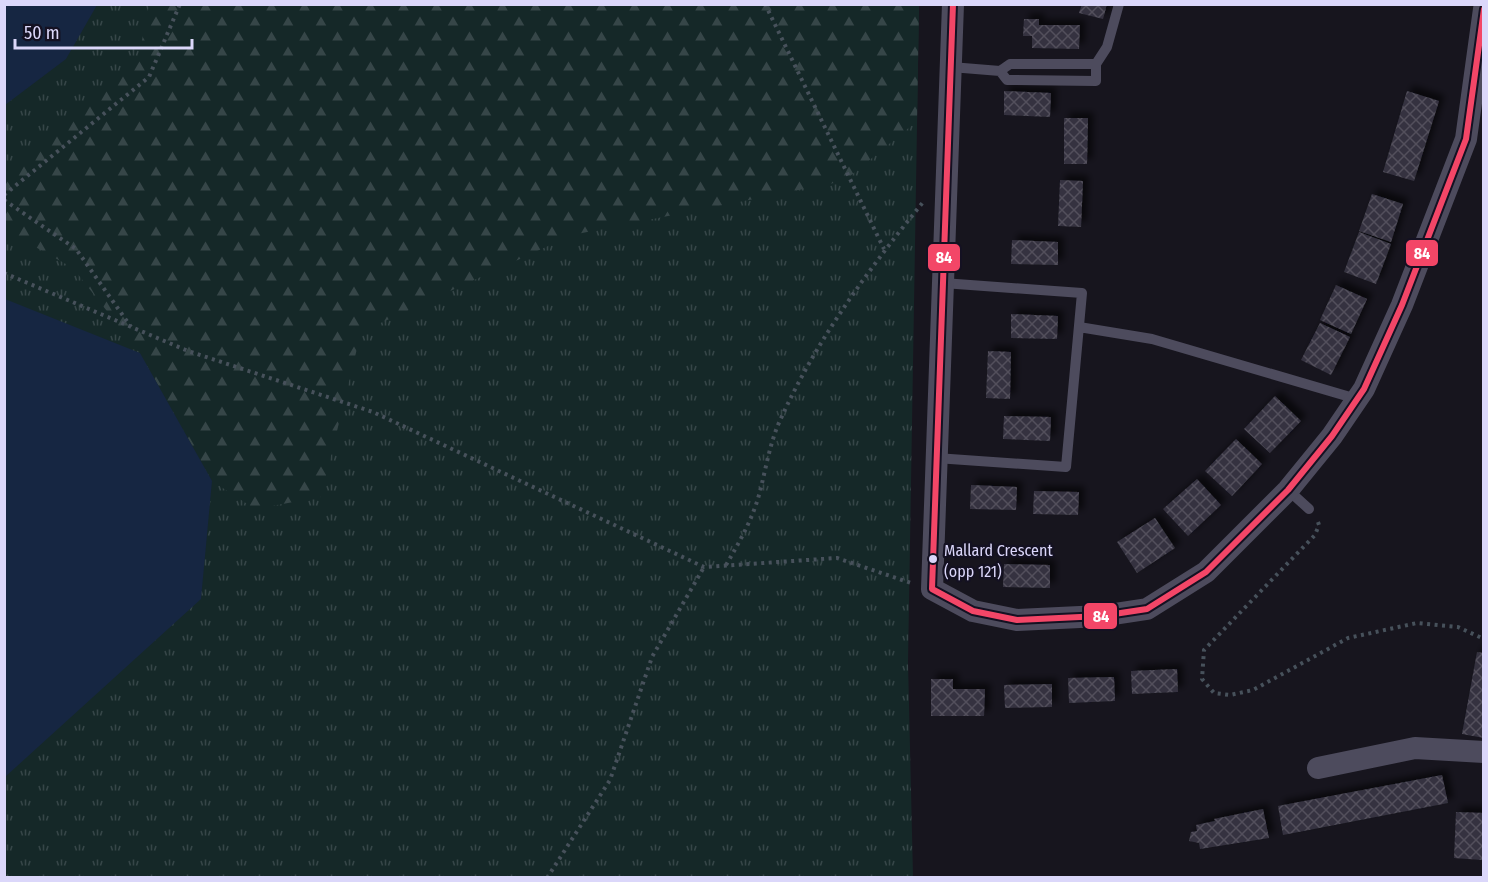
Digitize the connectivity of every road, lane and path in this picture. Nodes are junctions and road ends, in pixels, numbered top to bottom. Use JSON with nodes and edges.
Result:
{"nodes":[{"id":1,"x":180,"y":4,"type":"edge"},
{"id":2,"x":765,"y":4,"type":"edge"},
{"id":3,"x":953,"y":4,"type":"edge"},
{"id":4,"x":1119,"y":4,"type":"edge"},
{"id":5,"x":1484,"y":9,"type":"edge"},
{"id":6,"x":1096,"y":64,"type":"junction"},
{"id":7,"x":951,"y":67,"type":"junction"},
{"id":8,"x":1000,"y":71,"type":"junction"},
{"id":9,"x":947,"y":171,"type":"junction"},
{"id":10,"x":4,"y":195,"type":"edge"},
{"id":11,"x":4,"y":200,"type":"edge"},
{"id":12,"x":884,"y":249,"type":"junction"},
{"id":13,"x":4,"y":273,"type":"edge"},
{"id":14,"x":943,"y":283,"type":"junction"},
{"id":15,"x":131,"y":327,"type":"junction"},
{"id":16,"x":1079,"y":327,"type":"junction"},
{"id":17,"x":1360,"y":394,"type":"junction"},
{"id":18,"x":936,"y":458,"type":"junction"},
{"id":19,"x":1288,"y":490,"type":"junction"},
{"id":20,"x":1309,"y":509,"type":"joint"},
{"id":21,"x":726,"y":566,"type":"junction"},
{"id":22,"x":704,"y":567,"type":"junction"},
{"id":23,"x":932,"y":589,"type":"junction"},
{"id":24,"x":1484,"y":639,"type":"edge"},
{"id":25,"x":1484,"y":752,"type":"edge"},
{"id":26,"x":1318,"y":768,"type":"dead end"},
{"id":27,"x":547,"y":878,"type":"edge"}],
"edges":[{"from":1,"to":10,"type":"path"},
{"from":2,"to":12,"type":"path"},
{"from":3,"to":7,"type":"street"},
{"from":4,"to":6,"type":"lane"},
{"from":5,"to":17,"type":"street"},
{"from":6,"to":8,"type":"lane"},
{"from":6,"to":8,"type":"lane"},
{"from":7,"to":8,"type":"lane"},
{"from":7,"to":9,"type":"street"},
{"from":9,"to":12,"type":"path"},
{"from":9,"to":14,"type":"street"},
{"from":11,"to":15,"type":"path"},
{"from":12,"to":21,"type":"path"},
{"from":13,"to":15,"type":"path"},
{"from":14,"to":16,"type":"lane"},
{"from":14,"to":18,"type":"street"},
{"from":15,"to":22,"type":"path"},
{"from":16,"to":17,"type":"lane"},
{"from":16,"to":18,"type":"lane"},
{"from":17,"to":19,"type":"street"},
{"from":18,"to":23,"type":"street"},
{"from":19,"to":20,"type":"lane"},
{"from":19,"to":23,"type":"street"},
{"from":20,"to":24,"type":"path"},
{"from":21,"to":22,"type":"path"},
{"from":21,"to":23,"type":"path"},
{"from":22,"to":27,"type":"path"},
{"from":25,"to":26,"type":"street"}]}
